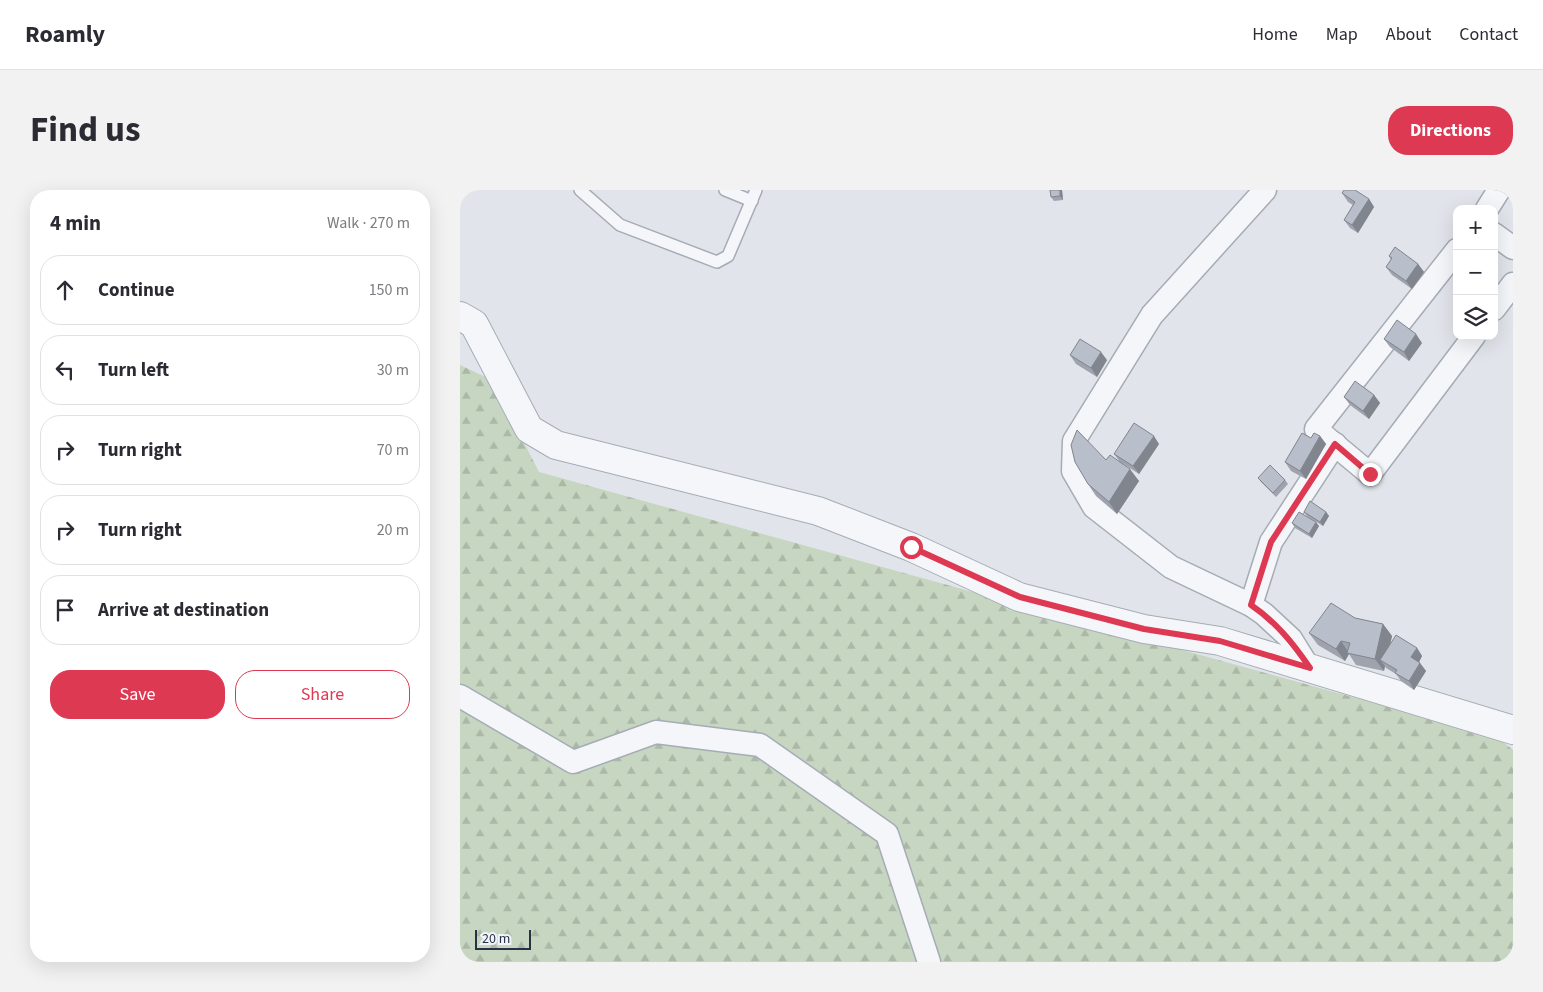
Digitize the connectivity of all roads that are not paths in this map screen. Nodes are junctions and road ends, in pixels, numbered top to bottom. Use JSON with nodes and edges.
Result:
{"nodes":[{"id":1,"x":580,"y":190,"type":"edge"},
{"id":2,"x":725,"y":190,"type":"edge"},
{"id":3,"x":1265,"y":190,"type":"edge"},
{"id":4,"x":1499,"y":190,"type":"edge"},
{"id":5,"x":754,"y":195,"type":"edge"},
{"id":6,"x":1490,"y":205,"type":"edge"},
{"id":7,"x":1498,"y":237,"type":"edge"},
{"id":8,"x":1513,"y":248,"type":"edge"},
{"id":9,"x":1453,"y":255,"type":"edge"},
{"id":10,"x":1513,"y":267,"type":"edge"},
{"id":11,"x":1513,"y":284,"type":"edge"},
{"id":12,"x":1498,"y":304,"type":"edge"},
{"id":13,"x":460,"y":316,"type":"edge"},
{"id":14,"x":1471,"y":340,"type":"edge"},
{"id":15,"x":1335,"y":444,"type":"junction"},
{"id":16,"x":1251,"y":605,"type":"junction"},
{"id":17,"x":1310,"y":668,"type":"junction"},
{"id":18,"x":460,"y":696,"type":"edge"},
{"id":19,"x":1513,"y":730,"type":"edge"},
{"id":20,"x":928,"y":962,"type":"edge"}],
"edges":[{"from":1,"to":5,"type":"lane"},
{"from":2,"to":5,"type":"lane"},
{"from":3,"to":16,"type":"street"},
{"from":4,"to":6,"type":"street"},
{"from":7,"to":8,"type":"street"},
{"from":9,"to":15,"type":"street"},
{"from":10,"to":11,"type":"street"},
{"from":11,"to":12,"type":"street"},
{"from":13,"to":17,"type":"street"},
{"from":14,"to":15,"type":"street"},
{"from":15,"to":16,"type":"street"},
{"from":16,"to":17,"type":"street"},
{"from":17,"to":19,"type":"street"},
{"from":18,"to":20,"type":"street"}]}
